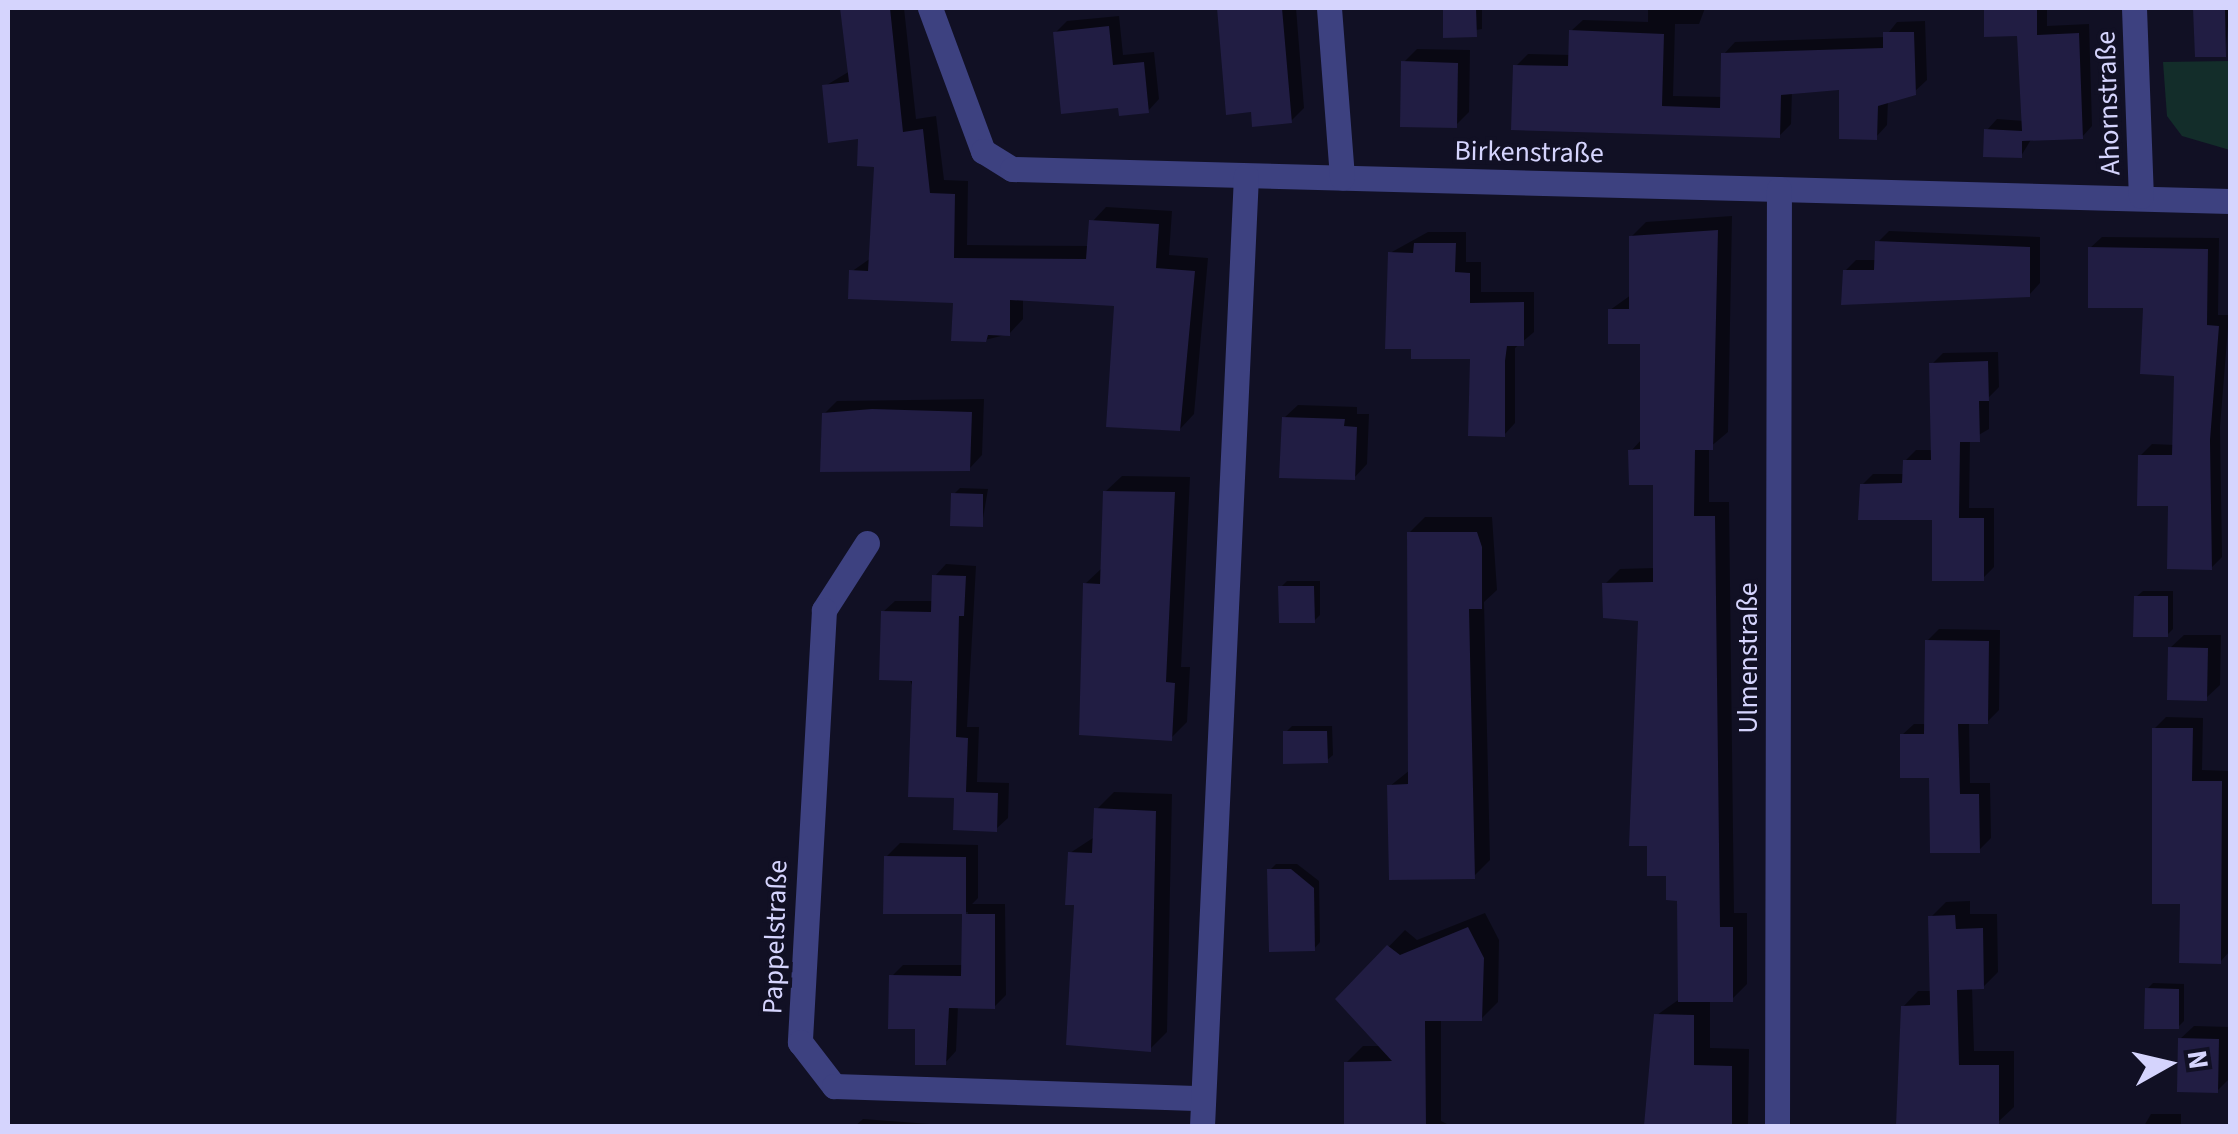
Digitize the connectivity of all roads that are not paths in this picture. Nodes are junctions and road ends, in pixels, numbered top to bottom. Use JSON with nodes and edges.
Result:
{"nodes":[{"id":1,"x":930,"y":8,"type":"edge"},
{"id":2,"x":1329,"y":8,"type":"edge"},
{"id":3,"x":2134,"y":8,"type":"edge"},
{"id":4,"x":1246,"y":176,"type":"junction"},
{"id":5,"x":1342,"y":178,"type":"junction"},
{"id":6,"x":1779,"y":189,"type":"junction"},
{"id":7,"x":2141,"y":196,"type":"junction"},
{"id":8,"x":2230,"y":202,"type":"edge"},
{"id":9,"x":867,"y":542,"type":"dead end"},
{"id":10,"x":1203,"y":1098,"type":"junction"},
{"id":11,"x":1202,"y":1126,"type":"edge"},
{"id":12,"x":1777,"y":1126,"type":"edge"}],
"edges":[{"from":1,"to":4,"type":"street","name":"Birkenstraße"},
{"from":2,"to":5,"type":"street"},
{"from":3,"to":7,"type":"street","name":"Ahornstraße"},
{"from":4,"to":5,"type":"street","name":"Birkenstraße"},
{"from":4,"to":10,"type":"street"},
{"from":5,"to":6,"type":"street","name":"Birkenstraße"},
{"from":6,"to":7,"type":"street","name":"Birkenstraße"},
{"from":6,"to":12,"type":"street","name":"Ulmenstraße"},
{"from":7,"to":8,"type":"street","name":"Birkenstraße"},
{"from":9,"to":10,"type":"street","name":"Pappelstraße"},
{"from":10,"to":11,"type":"street"}]}
